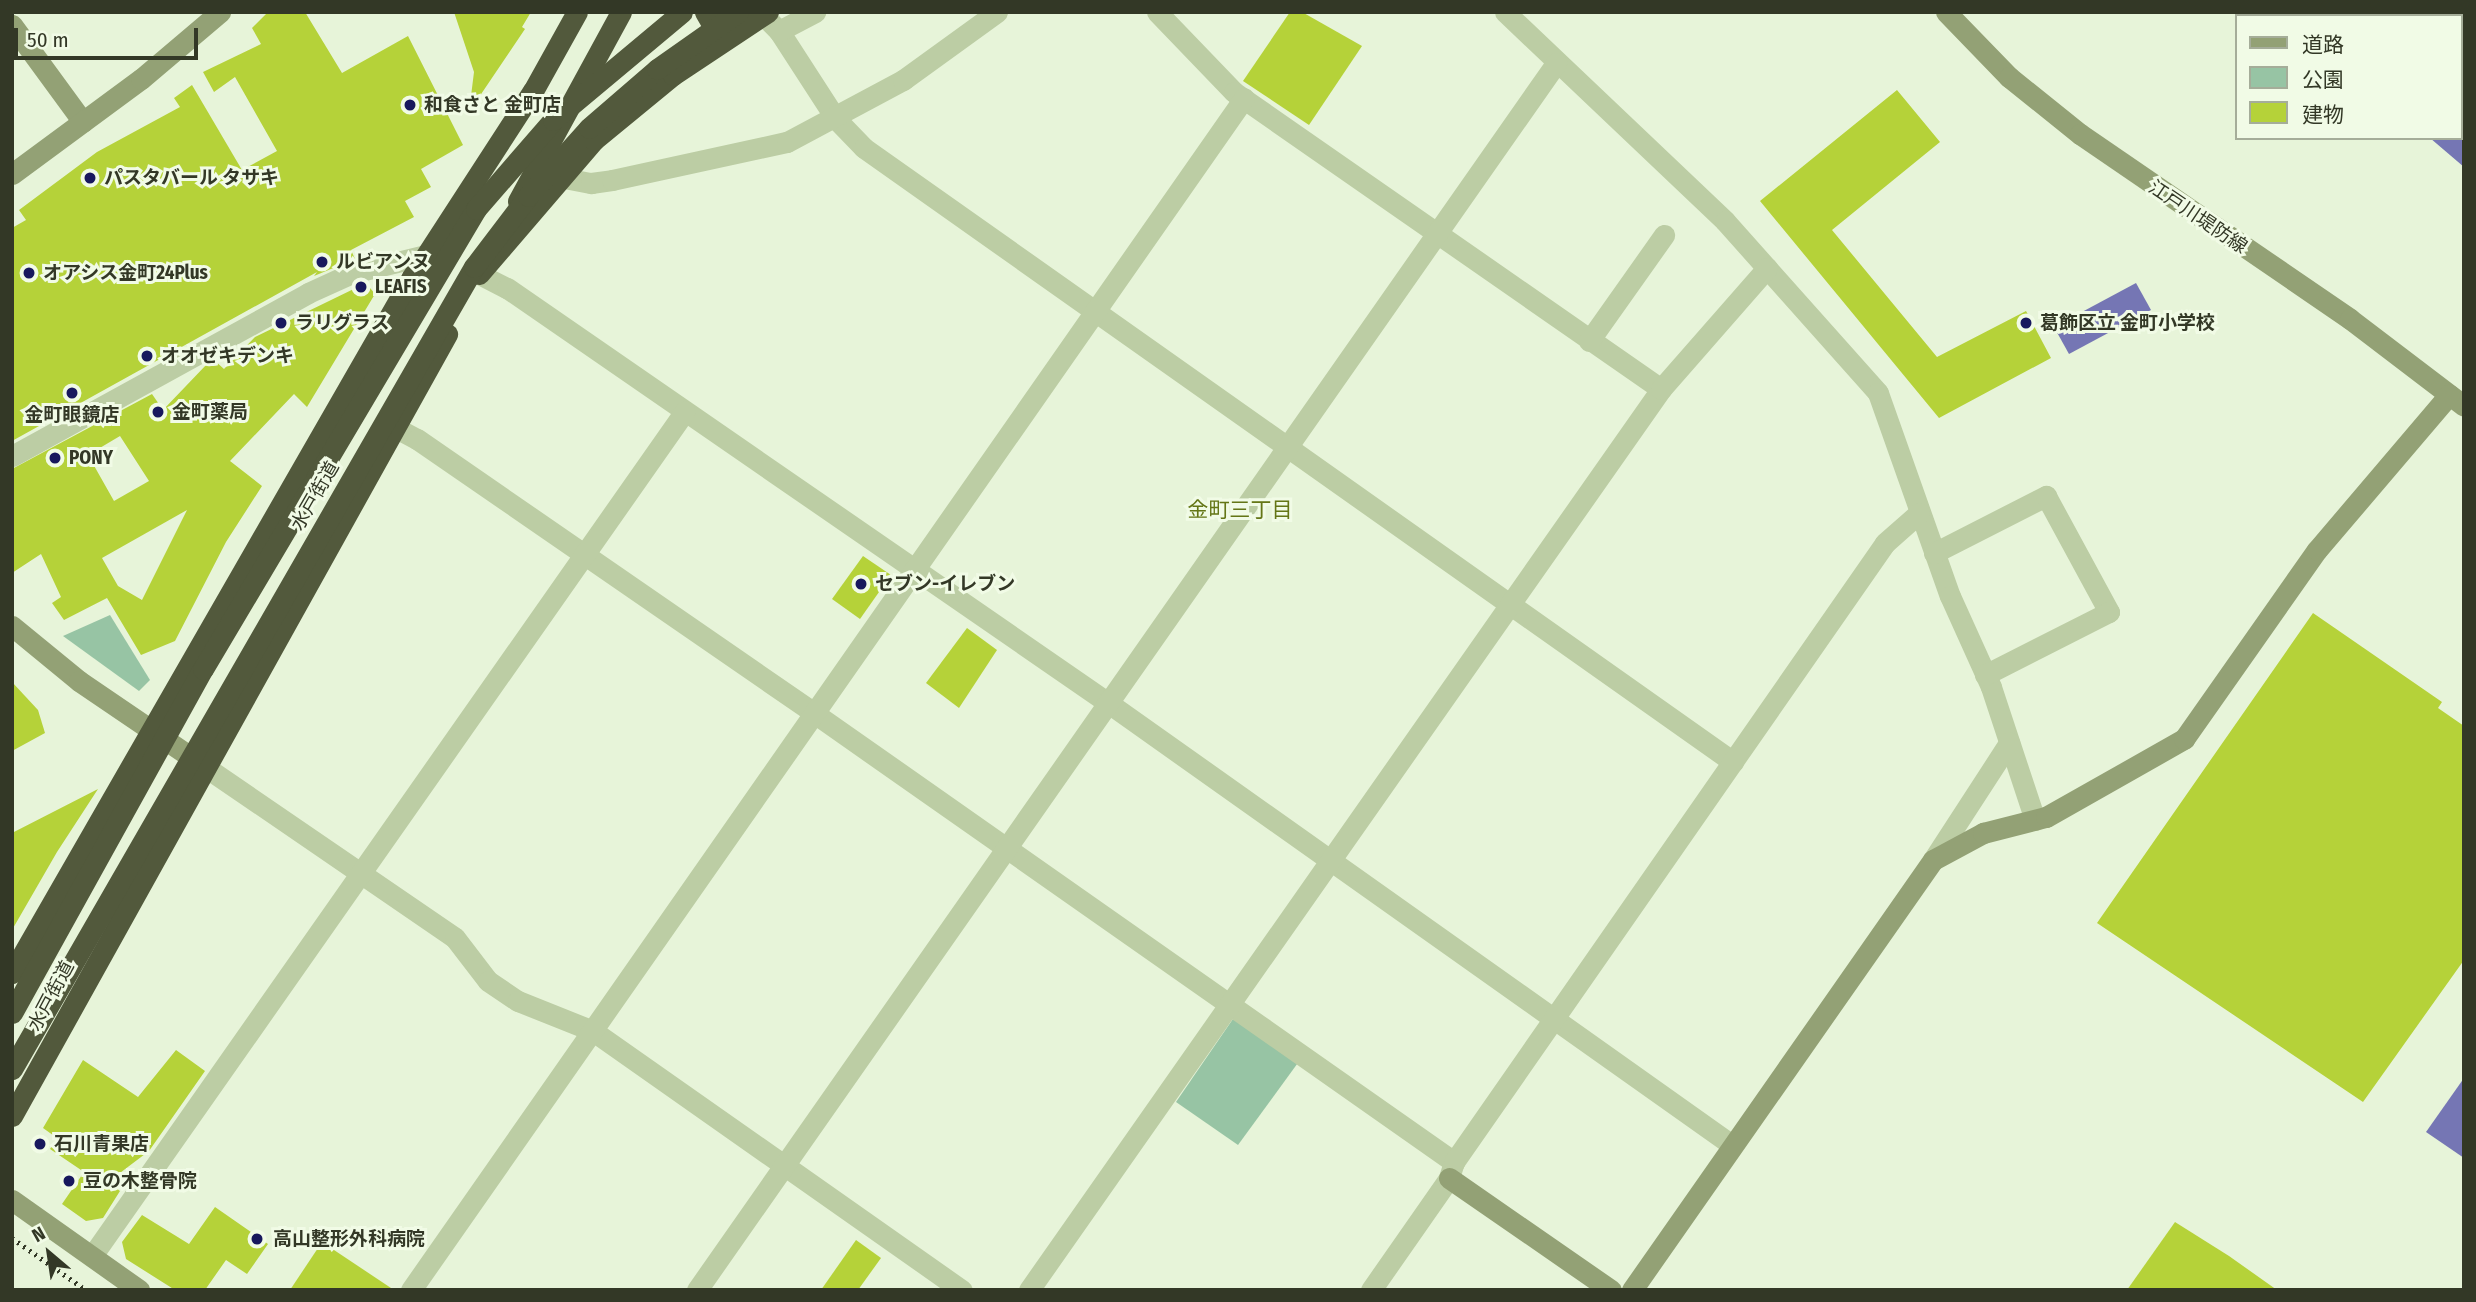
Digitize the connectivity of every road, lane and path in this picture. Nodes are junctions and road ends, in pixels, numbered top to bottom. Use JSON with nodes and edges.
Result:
{"nodes":[{"id":1,"x":220,"y":12,"type":"edge"},
{"id":2,"x":577,"y":12,"type":"edge"},
{"id":3,"x":621,"y":12,"type":"edge"},
{"id":4,"x":682,"y":12,"type":"edge"},
{"id":5,"x":705,"y":12,"type":"edge"},
{"id":6,"x":738,"y":12,"type":"edge"},
{"id":7,"x":815,"y":12,"type":"edge"},
{"id":8,"x":997,"y":12,"type":"edge"},
{"id":9,"x":1157,"y":12,"type":"edge"},
{"id":10,"x":1946,"y":12,"type":"edge"},
{"id":11,"x":1508,"y":15,"type":"edge"},
{"id":12,"x":770,"y":20,"type":"edge"},
{"id":13,"x":12,"y":24,"type":"edge"},
{"id":14,"x":722,"y":41,"type":"junction"},
{"id":15,"x":1556,"y":63,"type":"junction"},
{"id":16,"x":1244,"y":98,"type":"junction"},
{"id":17,"x":836,"y":119,"type":"junction"},
{"id":18,"x":83,"y":122,"type":"junction"},
{"id":19,"x":12,"y":174,"type":"edge"},
{"id":20,"x":559,"y":177,"type":"junction"},
{"id":21,"x":1435,"y":234,"type":"junction"},
{"id":22,"x":1664,"y":234,"type":"dead end"},
{"id":23,"x":426,"y":255,"type":"junction"},
{"id":24,"x":1767,"y":268,"type":"junction"},
{"id":25,"x":479,"y":274,"type":"junction"},
{"id":26,"x":1094,"y":314,"type":"junction"},
{"id":27,"x":1589,"y":341,"type":"junction"},
{"id":28,"x":1661,"y":389,"type":"junction"},
{"id":29,"x":2456,"y":400,"type":"edge"},
{"id":30,"x":685,"y":411,"type":"junction"},
{"id":31,"x":396,"y":428,"type":"junction"},
{"id":32,"x":1287,"y":448,"type":"junction"},
{"id":33,"x":12,"y":456,"type":"edge"},
{"id":34,"x":1919,"y":513,"type":"junction"},
{"id":35,"x":1934,"y":553,"type":"junction"},
{"id":36,"x":584,"y":555,"type":"junction"},
{"id":37,"x":914,"y":569,"type":"junction"},
{"id":38,"x":1509,"y":605,"type":"junction"},
{"id":39,"x":12,"y":626,"type":"edge"},
{"id":40,"x":1986,"y":675,"type":"junction"},
{"id":41,"x":1107,"y":702,"type":"junction"},
{"id":42,"x":814,"y":713,"type":"junction"},
{"id":43,"x":149,"y":730,"type":"junction"},
{"id":44,"x":2009,"y":743,"type":"junction"},
{"id":45,"x":1733,"y":762,"type":"junction"},
{"id":46,"x":204,"y":766,"type":"junction"},
{"id":47,"x":2035,"y":820,"type":"junction"},
{"id":48,"x":1007,"y":850,"type":"junction"},
{"id":49,"x":1933,"y":860,"type":"junction"},
{"id":50,"x":1331,"y":862,"type":"junction"},
{"id":51,"x":362,"y":872,"type":"junction"},
{"id":52,"x":12,"y":973,"type":"edge"},
{"id":53,"x":1229,"y":1005,"type":"junction"},
{"id":54,"x":12,"y":1013,"type":"edge"},
{"id":55,"x":1555,"y":1018,"type":"junction"},
{"id":56,"x":593,"y":1031,"type":"junction"},
{"id":57,"x":12,"y":1069,"type":"edge"},
{"id":58,"x":12,"y":1116,"type":"edge"},
{"id":59,"x":1732,"y":1144,"type":"junction"},
{"id":60,"x":785,"y":1165,"type":"junction"},
{"id":61,"x":1451,"y":1170,"type":"junction"},
{"id":62,"x":12,"y":1200,"type":"edge"},
{"id":63,"x":92,"y":1256,"type":"junction"},
{"id":64,"x":139,"y":1290,"type":"edge"},
{"id":65,"x":411,"y":1290,"type":"edge"},
{"id":66,"x":697,"y":1290,"type":"edge"},
{"id":67,"x":962,"y":1290,"type":"edge"},
{"id":68,"x":1029,"y":1290,"type":"edge"},
{"id":69,"x":1371,"y":1290,"type":"edge"},
{"id":70,"x":1611,"y":1290,"type":"edge"},
{"id":71,"x":1632,"y":1290,"type":"edge"}],
"edges":[{"from":1,"to":18,"type":"street"},
{"from":2,"to":23,"type":"highway","name":"水戸街道"},
{"from":3,"to":25,"type":"highway"},
{"from":4,"to":54,"type":"highway","name":"水戸街道","bridge":true},
{"from":5,"to":14,"type":"highway"},
{"from":6,"to":57,"type":"highway","name":"水戸街道","bridge":true},
{"from":7,"to":12,"type":"street"},
{"from":8,"to":17,"type":"street"},
{"from":9,"to":16,"type":"street"},
{"from":10,"to":29,"type":"street","name":"江戸川堤防線"},
{"from":11,"to":15,"type":"street"},
{"from":12,"to":14,"type":"highway"},
{"from":12,"to":17,"type":"street"},
{"from":13,"to":18,"type":"street"},
{"from":14,"to":20,"type":"highway"},
{"from":15,"to":21,"type":"street"},
{"from":15,"to":24,"type":"street"},
{"from":16,"to":21,"type":"street"},
{"from":16,"to":26,"type":"street"},
{"from":17,"to":20,"type":"street"},
{"from":17,"to":26,"type":"street"},
{"from":18,"to":19,"type":"street"},
{"from":20,"to":25,"type":"highway"},
{"from":21,"to":27,"type":"street"},
{"from":21,"to":32,"type":"street"},
{"from":22,"to":27,"type":"street"},
{"from":23,"to":25,"type":"street"},
{"from":23,"to":33,"type":"street"},
{"from":23,"to":43,"type":"highway","name":"水戸街道"},
{"from":24,"to":28,"type":"street"},
{"from":24,"to":34,"type":"street"},
{"from":25,"to":30,"type":"street"},
{"from":25,"to":31,"type":"highway","name":"水戸街道"},
{"from":26,"to":32,"type":"street"},
{"from":26,"to":37,"type":"street"},
{"from":27,"to":28,"type":"street"},
{"from":28,"to":38,"type":"street"},
{"from":29,"to":47,"type":"street"},
{"from":30,"to":36,"type":"street"},
{"from":30,"to":37,"type":"street"},
{"from":31,"to":36,"type":"street"},
{"from":31,"to":46,"type":"highway","name":"水戸街道"},
{"from":32,"to":38,"type":"street"},
{"from":32,"to":41,"type":"street"},
{"from":34,"to":35,"type":"street"},
{"from":34,"to":45,"type":"street"},
{"from":35,"to":40,"type":"street"},
{"from":35,"to":40,"type":"street"},
{"from":36,"to":42,"type":"street"},
{"from":36,"to":51,"type":"street"},
{"from":37,"to":41,"type":"street"},
{"from":37,"to":42,"type":"street"},
{"from":38,"to":45,"type":"street"},
{"from":38,"to":50,"type":"street"},
{"from":39,"to":43,"type":"street"},
{"from":40,"to":44,"type":"street"},
{"from":41,"to":48,"type":"street"},
{"from":41,"to":50,"type":"street"},
{"from":42,"to":48,"type":"street"},
{"from":42,"to":56,"type":"street"},
{"from":43,"to":46,"type":"street"},
{"from":43,"to":52,"type":"highway","name":"水戸街道"},
{"from":44,"to":47,"type":"street"},
{"from":44,"to":49,"type":"street"},
{"from":45,"to":55,"type":"street"},
{"from":46,"to":51,"type":"street"},
{"from":46,"to":58,"type":"highway","name":"水戸街道"},
{"from":47,"to":49,"type":"street"},
{"from":48,"to":53,"type":"street"},
{"from":48,"to":60,"type":"street"},
{"from":49,"to":59,"type":"street"},
{"from":50,"to":53,"type":"street"},
{"from":50,"to":55,"type":"street"},
{"from":51,"to":56,"type":"street"},
{"from":51,"to":63,"type":"street"},
{"from":53,"to":61,"type":"street"},
{"from":53,"to":68,"type":"street"},
{"from":55,"to":59,"type":"street"},
{"from":55,"to":61,"type":"street"},
{"from":56,"to":60,"type":"street"},
{"from":56,"to":65,"type":"street"},
{"from":59,"to":71,"type":"street"},
{"from":60,"to":66,"type":"street"},
{"from":60,"to":67,"type":"street"},
{"from":61,"to":69,"type":"street"},
{"from":61,"to":70,"type":"street"},
{"from":62,"to":63,"type":"street"},
{"from":63,"to":64,"type":"street"}]}
